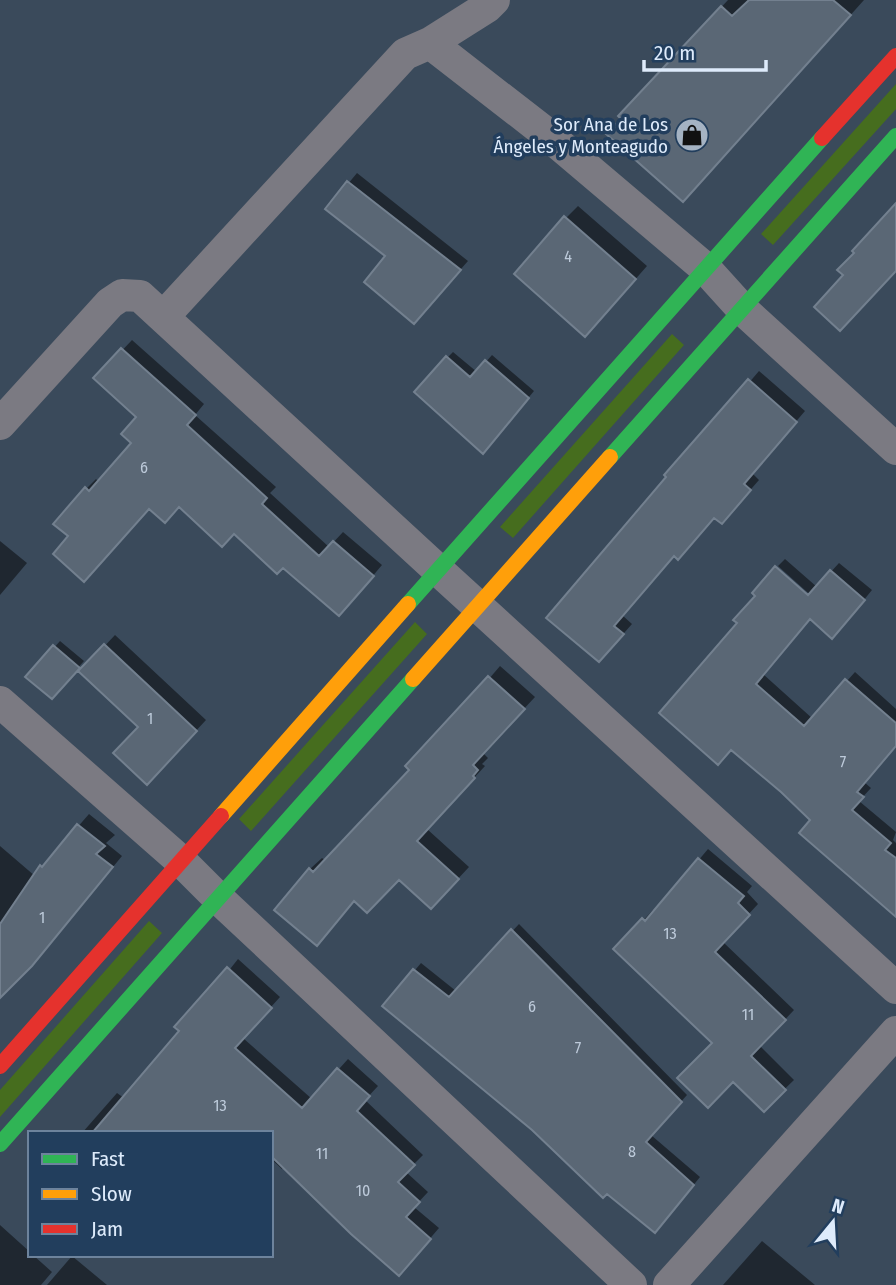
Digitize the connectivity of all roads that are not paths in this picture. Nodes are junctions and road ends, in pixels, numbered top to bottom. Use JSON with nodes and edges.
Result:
{"nodes":[{"id":1,"x":494,"y":0,"type":"edge"},
{"id":2,"x":430,"y":43,"type":"junction"},
{"id":3,"x":896,"y":56,"type":"edge"},
{"id":4,"x":896,"y":136,"type":"edge"},
{"id":5,"x":705,"y":268,"type":"junction"},
{"id":6,"x":743,"y":310,"type":"junction"},
{"id":7,"x":164,"y":316,"type":"junction"},
{"id":8,"x":0,"y":424,"type":"edge"},
{"id":9,"x":896,"y":449,"type":"edge"},
{"id":10,"x":438,"y":570,"type":"junction"},
{"id":11,"x":479,"y":607,"type":"junction"},
{"id":12,"x":0,"y":702,"type":"edge"},
{"id":13,"x":183,"y":862,"type":"junction"},
{"id":14,"x":219,"y":899,"type":"junction"},
{"id":15,"x":896,"y":988,"type":"edge"},
{"id":16,"x":896,"y":1032,"type":"edge"},
{"id":17,"x":0,"y":1066,"type":"edge"},
{"id":18,"x":0,"y":1144,"type":"edge"},
{"id":19,"x":631,"y":1285,"type":"edge"},
{"id":20,"x":669,"y":1285,"type":"edge"}],
"edges":[{"from":1,"to":2,"type":"street"},
{"from":2,"to":5,"type":"street"},
{"from":2,"to":7,"type":"street"},
{"from":3,"to":5,"type":"street"},
{"from":4,"to":6,"type":"street"},
{"from":5,"to":6,"type":"street"},
{"from":5,"to":10,"type":"street"},
{"from":6,"to":9,"type":"street"},
{"from":6,"to":11,"type":"street"},
{"from":7,"to":8,"type":"street"},
{"from":7,"to":10,"type":"street"},
{"from":10,"to":11,"type":"street"},
{"from":10,"to":13,"type":"street"},
{"from":11,"to":14,"type":"street"},
{"from":11,"to":15,"type":"street"},
{"from":12,"to":13,"type":"street"},
{"from":13,"to":14,"type":"street"},
{"from":13,"to":17,"type":"street"},
{"from":14,"to":18,"type":"street"},
{"from":14,"to":19,"type":"street"},
{"from":16,"to":20,"type":"street"}]}
